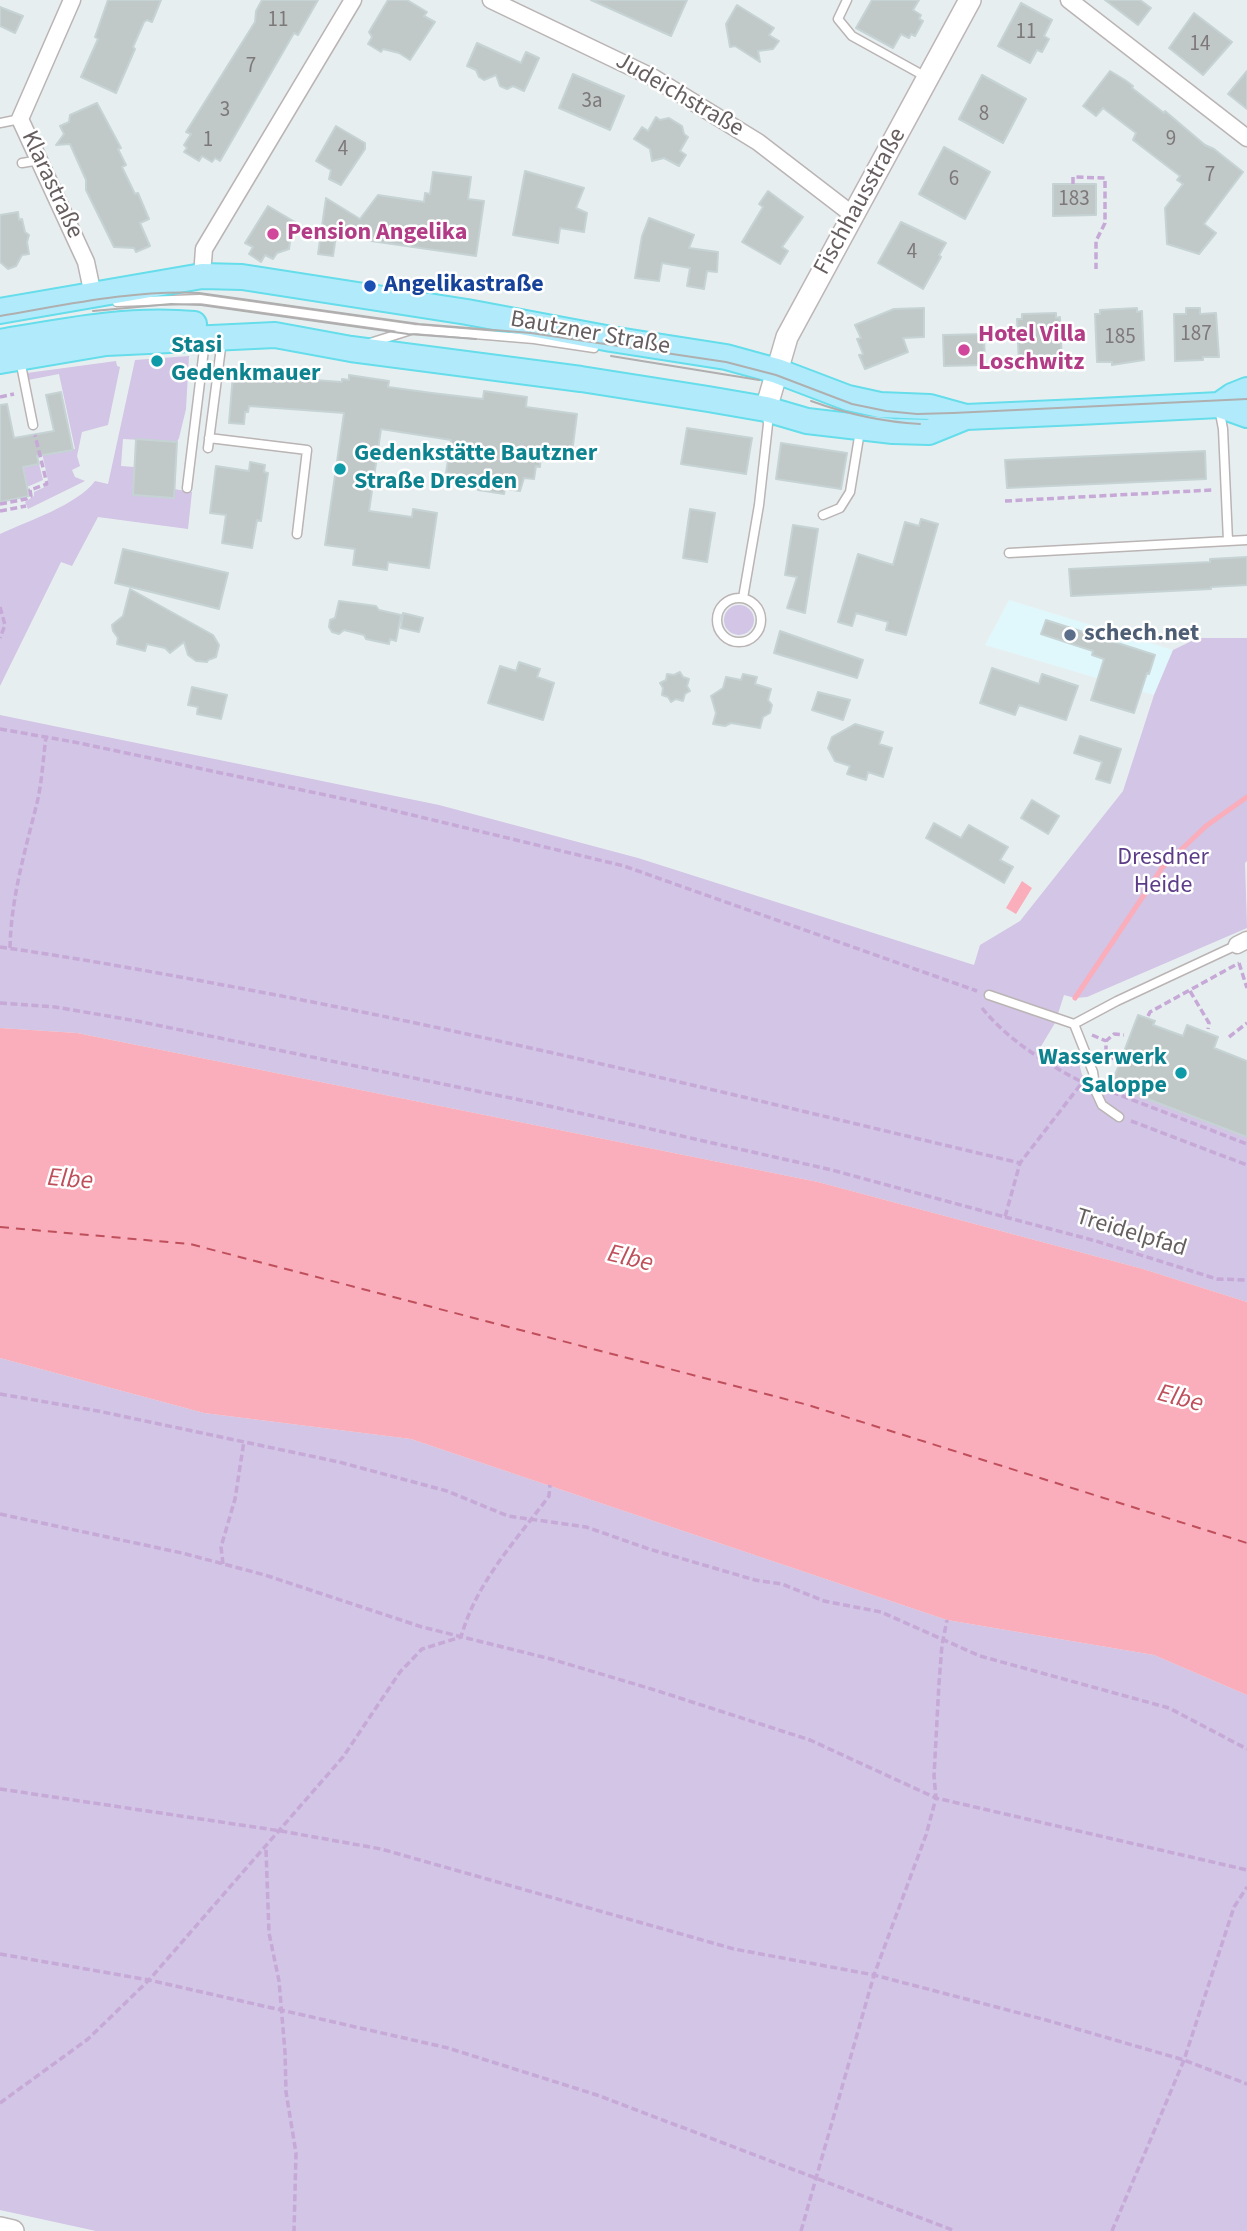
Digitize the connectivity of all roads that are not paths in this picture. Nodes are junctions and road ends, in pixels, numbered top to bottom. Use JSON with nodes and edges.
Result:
{"nodes":[{"id":1,"x":72,"y":0,"type":"edge"},
{"id":2,"x":353,"y":0,"type":"edge"},
{"id":3,"x":491,"y":0,"type":"edge"},
{"id":4,"x":847,"y":0,"type":"edge"},
{"id":5,"x":970,"y":0,"type":"edge"},
{"id":6,"x":1069,"y":0,"type":"edge"},
{"id":7,"x":929,"y":78,"type":"junction"},
{"id":8,"x":20,"y":119,"type":"junction"},
{"id":9,"x":0,"y":123,"type":"edge"},
{"id":10,"x":1247,"y":138,"type":"edge"},
{"id":11,"x":40,"y":160,"type":"junction"},
{"id":12,"x":22,"y":163,"type":"dead end"},
{"id":13,"x":853,"y":215,"type":"junction"},
{"id":14,"x":199,"y":287,"type":"junction"},
{"id":15,"x":105,"y":296,"type":"junction"},
{"id":16,"x":0,"y":311,"type":"edge"},
{"id":17,"x":534,"y":325,"type":"junction"},
{"id":18,"x":414,"y":329,"type":"junction"},
{"id":19,"x":275,"y":335,"type":"junction"},
{"id":20,"x":487,"y":335,"type":"junction"},
{"id":21,"x":214,"y":337,"type":"junction"},
{"id":22,"x":351,"y":349,"type":"junction"},
{"id":23,"x":602,"y":349,"type":"dead end"},
{"id":24,"x":6,"y":353,"type":"edge"},
{"id":25,"x":737,"y":370,"type":"dead end"},
{"id":26,"x":779,"y":378,"type":"junction"},
{"id":27,"x":1247,"y":403,"type":"edge"},
{"id":28,"x":1219,"y":405,"type":"junction"},
{"id":29,"x":845,"y":407,"type":"dead end"},
{"id":30,"x":766,"y":410,"type":"junction"},
{"id":31,"x":966,"y":417,"type":"junction"},
{"id":32,"x":932,"y":418,"type":"dead end"},
{"id":33,"x":870,"y":421,"type":"junction"},
{"id":34,"x":33,"y":425,"type":"road end"},
{"id":35,"x":187,"y":488,"type":"dead end"},
{"id":36,"x":823,"y":515,"type":"dead end"},
{"id":37,"x":297,"y":534,"type":"dead end"},
{"id":38,"x":1247,"y":540,"type":"edge"},
{"id":39,"x":1228,"y":541,"type":"junction"},
{"id":40,"x":1009,"y":553,"type":"dead end"},
{"id":41,"x":743,"y":598,"type":"junction"},
{"id":42,"x":1242,"y":942,"type":"edge"},
{"id":43,"x":989,"y":995,"type":"road end"},
{"id":44,"x":1074,"y":1024,"type":"junction"},
{"id":45,"x":1119,"y":1117,"type":"road end"},
{"id":46,"x":0,"y":2228,"type":"edge"},
{"id":47,"x":13,"y":2231,"type":"edge"}],
"edges":[{"from":1,"to":8,"type":"street","name":"Klarastraße"},
{"from":2,"to":14,"type":"street"},
{"from":3,"to":13,"type":"street","name":"Judeichstraße"},
{"from":4,"to":7,"type":"lane"},
{"from":5,"to":7,"type":"main road","name":"Fischhausstraße"},
{"from":6,"to":10,"type":"street"},
{"from":7,"to":13,"type":"main road","name":"Fischhausstraße"},
{"from":8,"to":9,"type":"lane"},
{"from":8,"to":11,"type":"street","name":"Klarastraße"},
{"from":11,"to":12,"type":"lane"},
{"from":11,"to":15,"type":"street","name":"Klarastraße"},
{"from":13,"to":26,"type":"main road","name":"Fischhausstraße"},
{"from":14,"to":15,"type":"main road","name":"Bautzner Straße"},
{"from":14,"to":17,"type":"main road","name":"Bautzner Straße"},
{"from":14,"to":18,"type":"lane"},
{"from":15,"to":16,"type":"main road","name":"Bautzner Straße"},
{"from":17,"to":20,"type":"lane"},
{"from":17,"to":26,"type":"main road","name":"Bautzner Straße"},
{"from":18,"to":20,"type":"lane"},
{"from":18,"to":22,"type":"lane"},
{"from":19,"to":21,"type":"main road","name":"Bautzner Straße"},
{"from":19,"to":22,"type":"main road","name":"Bautzner Straße"},
{"from":19,"to":24,"type":"main road"},
{"from":20,"to":23,"type":"lane"},
{"from":21,"to":24,"type":"main road","name":"Bautzner Straße"},
{"from":21,"to":35,"type":"lane"},
{"from":21,"to":37,"type":"lane"},
{"from":22,"to":30,"type":"main road","name":"Bautzner Straße"},
{"from":24,"to":34,"type":"lane"},
{"from":25,"to":26,"type":"lane"},
{"from":26,"to":30,"type":"main road","name":"Fischhausstraße"},
{"from":26,"to":31,"type":"main road","name":"Bautzner Straße"},
{"from":27,"to":28,"type":"main road","name":"Bautzner Straße"},
{"from":28,"to":31,"type":"main road","name":"Bautzner Straße"},
{"from":28,"to":39,"type":"lane"},
{"from":29,"to":33,"type":"lane"},
{"from":30,"to":33,"type":"main road","name":"Bautzner Straße"},
{"from":30,"to":41,"type":"lane"},
{"from":31,"to":32,"type":"lane"},
{"from":31,"to":33,"type":"main road","name":"Bautzner Straße"},
{"from":33,"to":36,"type":"lane"},
{"from":38,"to":39,"type":"lane"},
{"from":39,"to":40,"type":"lane"},
{"from":41,"to":41,"type":"lane"},
{"from":42,"to":44,"type":"lane"},
{"from":43,"to":44,"type":"lane"},
{"from":44,"to":45,"type":"lane"},
{"from":46,"to":47,"type":"main road"}]}
